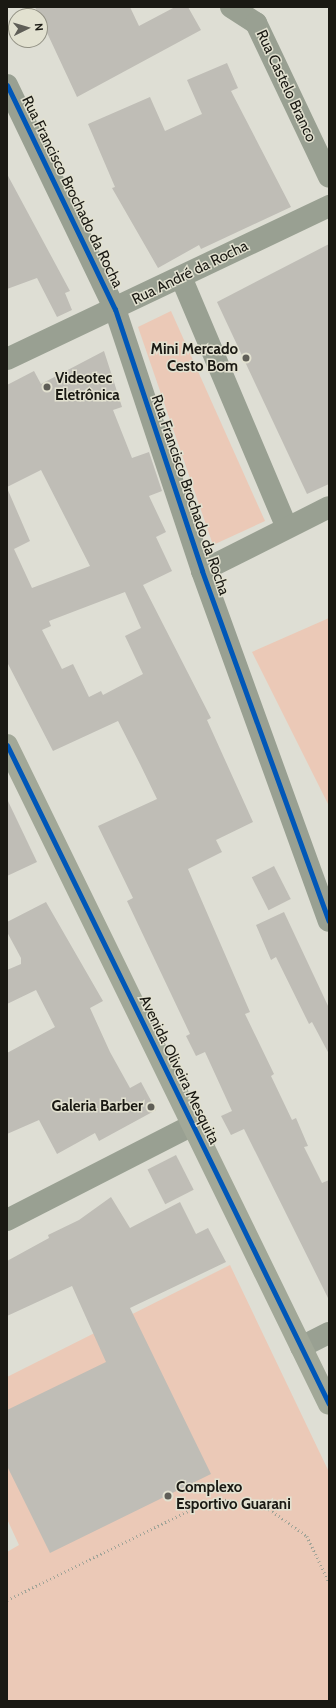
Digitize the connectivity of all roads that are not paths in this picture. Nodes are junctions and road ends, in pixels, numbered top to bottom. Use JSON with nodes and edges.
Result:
{"nodes":[{"id":1,"x":230,"y":7,"type":"edge"},
{"id":2,"x":7,"y":85,"type":"edge"},
{"id":3,"x":329,"y":177,"type":"edge"},
{"id":4,"x":329,"y":206,"type":"edge"},
{"id":5,"x":181,"y":277,"type":"junction"},
{"id":6,"x":115,"y":309,"type":"junction"},
{"id":7,"x":7,"y":359,"type":"edge"},
{"id":8,"x":329,"y":507,"type":"edge"},
{"id":9,"x":287,"y":528,"type":"junction"},
{"id":10,"x":202,"y":571,"type":"junction"},
{"id":11,"x":7,"y":745,"type":"edge"},
{"id":12,"x":329,"y":921,"type":"edge"},
{"id":13,"x":193,"y":1125,"type":"junction"},
{"id":14,"x":7,"y":1220,"type":"edge"},
{"id":15,"x":329,"y":1333,"type":"edge"},
{"id":16,"x":301,"y":1347,"type":"junction"},
{"id":17,"x":329,"y":1404,"type":"edge"}],
"edges":[{"from":1,"to":3,"type":"street","name":"Rua Castelo Branco"},
{"from":2,"to":6,"type":"street","name":"Rua Francisco Brochado da Rocha"},
{"from":4,"to":5,"type":"street","name":"Rua André da Rocha"},
{"from":5,"to":6,"type":"street","name":"Rua André da Rocha"},
{"from":5,"to":9,"type":"street"},
{"from":6,"to":7,"type":"street","name":"Rua André da Rocha"},
{"from":6,"to":10,"type":"street","name":"Rua Francisco Brochado da Rocha"},
{"from":8,"to":9,"type":"street"},
{"from":9,"to":10,"type":"street"},
{"from":10,"to":12,"type":"street","name":"Rua Francisco Brochado da Rocha"},
{"from":11,"to":13,"type":"street","name":"Avenida Oliveira Mesquita"},
{"from":13,"to":14,"type":"street"},
{"from":13,"to":16,"type":"street","name":"Avenida Oliveira Mesquita"},
{"from":15,"to":16,"type":"street"},
{"from":16,"to":17,"type":"street","name":"Avenida Oliveira Mesquita"}]}
